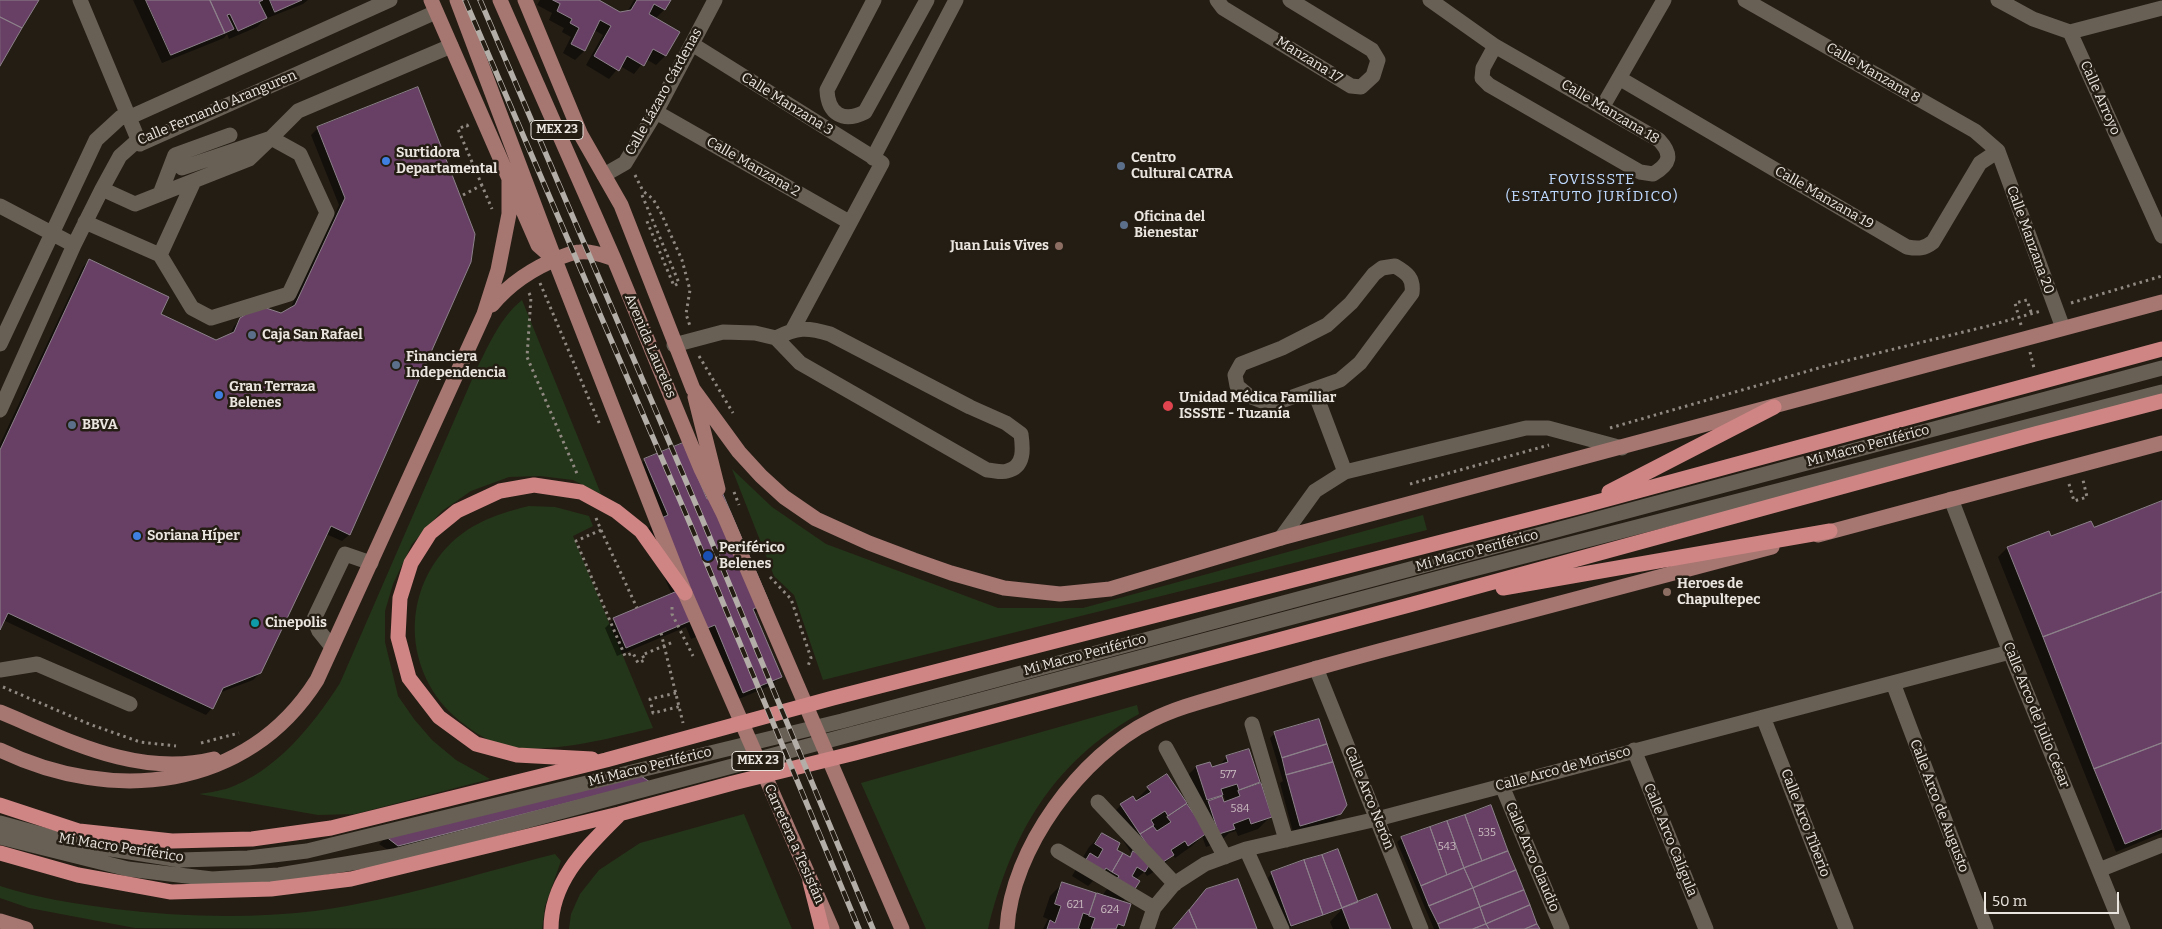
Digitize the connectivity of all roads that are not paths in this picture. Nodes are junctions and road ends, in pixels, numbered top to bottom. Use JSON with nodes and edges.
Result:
{"nodes":[{"id":1,"x":80,"y":0,"type":"edge"},
{"id":2,"x":390,"y":0,"type":"edge"},
{"id":3,"x":457,"y":0,"type":"edge"},
{"id":4,"x":500,"y":0,"type":"edge"},
{"id":5,"x":525,"y":0,"type":"edge"},
{"id":6,"x":715,"y":0,"type":"edge"},
{"id":7,"x":874,"y":0,"type":"edge"},
{"id":8,"x":927,"y":0,"type":"edge"},
{"id":9,"x":956,"y":0,"type":"edge"},
{"id":10,"x":1217,"y":0,"type":"edge"},
{"id":11,"x":1290,"y":0,"type":"edge"},
{"id":12,"x":1430,"y":0,"type":"edge"},
{"id":13,"x":1664,"y":0,"type":"edge"},
{"id":14,"x":1745,"y":0,"type":"edge"},
{"id":15,"x":1998,"y":0,"type":"edge"},
{"id":16,"x":433,"y":6,"type":"edge"},
{"id":17,"x":2162,"y":8,"type":"edge"},
{"id":18,"x":2070,"y":32,"type":"junction"},
{"id":19,"x":692,"y":44,"type":"junction"},
{"id":20,"x":451,"y":46,"type":"junction"},
{"id":21,"x":1495,"y":46,"type":"junction"},
{"id":22,"x":1619,"y":78,"type":"junction"},
{"id":23,"x":1602,"y":106,"type":"junction"},
{"id":24,"x":656,"y":112,"type":"junction"},
{"id":25,"x":128,"y":118,"type":"junction"},
{"id":26,"x":230,"y":135,"type":"dead end"},
{"id":27,"x":271,"y":138,"type":"junction"},
{"id":28,"x":140,"y":144,"type":"junction"},
{"id":29,"x":1998,"y":151,"type":"junction"},
{"id":30,"x":878,"y":160,"type":"junction"},
{"id":31,"x":182,"y":168,"type":"dead end"},
{"id":32,"x":604,"y":174,"type":"junction"},
{"id":33,"x":509,"y":176,"type":"junction"},
{"id":34,"x":194,"y":181,"type":"junction"},
{"id":35,"x":102,"y":189,"type":"junction"},
{"id":36,"x":160,"y":194,"type":"junction"},
{"id":37,"x":0,"y":206,"type":"edge"},
{"id":38,"x":85,"y":222,"type":"junction"},
{"id":39,"x":849,"y":222,"type":"junction"},
{"id":40,"x":51,"y":232,"type":"junction"},
{"id":41,"x":2162,"y":236,"type":"edge"},
{"id":42,"x":74,"y":245,"type":"junction"},
{"id":43,"x":160,"y":255,"type":"junction"},
{"id":44,"x":614,"y":259,"type":"junction"},
{"id":45,"x":555,"y":260,"type":"junction"},
{"id":46,"x":2162,"y":302,"type":"edge"},
{"id":47,"x":484,"y":314,"type":"junction"},
{"id":48,"x":2063,"y":328,"type":"junction"},
{"id":49,"x":793,"y":329,"type":"junction"},
{"id":50,"x":776,"y":338,"type":"junction"},
{"id":51,"x":0,"y":344,"type":"edge"},
{"id":52,"x":674,"y":345,"type":"junction"},
{"id":53,"x":2162,"y":349,"type":"edge"},
{"id":54,"x":2162,"y":368,"type":"edge"},
{"id":55,"x":693,"y":389,"type":"junction"},
{"id":56,"x":1314,"y":390,"type":"junction"},
{"id":57,"x":2162,"y":392,"type":"edge"},
{"id":58,"x":2162,"y":401,"type":"edge"},
{"id":59,"x":1774,"y":407,"type":"junction"},
{"id":60,"x":0,"y":410,"type":"edge"},
{"id":61,"x":2162,"y":443,"type":"edge"},
{"id":62,"x":1622,"y":448,"type":"junction"},
{"id":63,"x":1345,"y":472,"type":"junction"},
{"id":64,"x":1951,"y":499,"type":"junction"},
{"id":65,"x":1582,"y":506,"type":"junction"},
{"id":66,"x":724,"y":515,"type":"junction"},
{"id":67,"x":1830,"y":531,"type":"junction"},
{"id":68,"x":1281,"y":538,"type":"junction"},
{"id":69,"x":371,"y":563,"type":"junction"},
{"id":70,"x":686,"y":593,"type":"junction"},
{"id":71,"x":1413,"y":604,"type":"junction"},
{"id":72,"x":332,"y":647,"type":"junction"},
{"id":73,"x":2010,"y":652,"type":"junction"},
{"id":74,"x":1316,"y":668,"type":"junction"},
{"id":75,"x":0,"y":670,"type":"edge"},
{"id":76,"x":1893,"y":682,"type":"junction"},
{"id":77,"x":130,"y":704,"type":"dead end"},
{"id":78,"x":0,"y":712,"type":"edge"},
{"id":79,"x":1763,"y":717,"type":"junction"},
{"id":80,"x":1252,"y":724,"type":"dead end"},
{"id":81,"x":270,"y":735,"type":"junction"},
{"id":82,"x":1166,"y":748,"type":"dead end"},
{"id":83,"x":0,"y":750,"type":"edge"},
{"id":84,"x":1634,"y":750,"type":"junction"},
{"id":85,"x":606,"y":760,"type":"junction"},
{"id":86,"x":1502,"y":786,"type":"junction"},
{"id":87,"x":1098,"y":802,"type":"dead end"},
{"id":88,"x":0,"y":805,"type":"edge"},
{"id":89,"x":619,"y":814,"type":"junction"},
{"id":90,"x":1377,"y":819,"type":"junction"},
{"id":91,"x":0,"y":823,"type":"edge"},
{"id":92,"x":0,"y":837,"type":"edge"},
{"id":93,"x":1286,"y":840,"type":"junction"},
{"id":94,"x":2162,"y":845,"type":"edge"},
{"id":95,"x":1246,"y":849,"type":"junction"},
{"id":96,"x":1058,"y":851,"type":"dead end"},
{"id":97,"x":0,"y":853,"type":"edge"},
{"id":98,"x":1224,"y":857,"type":"junction"},
{"id":99,"x":2099,"y":870,"type":"junction"},
{"id":100,"x":810,"y":882,"type":"junction"},
{"id":101,"x":1175,"y":884,"type":"junction"},
{"id":102,"x":1154,"y":908,"type":"junction"},
{"id":103,"x":0,"y":921,"type":"edge"},
{"id":104,"x":26,"y":929,"type":"edge"},
{"id":105,"x":551,"y":929,"type":"edge"},
{"id":106,"x":822,"y":929,"type":"edge"},
{"id":107,"x":832,"y":929,"type":"edge"},
{"id":108,"x":902,"y":929,"type":"edge"},
{"id":109,"x":1007,"y":929,"type":"edge"},
{"id":110,"x":1147,"y":929,"type":"edge"},
{"id":111,"x":1282,"y":929,"type":"edge"},
{"id":112,"x":1421,"y":929,"type":"edge"},
{"id":113,"x":1562,"y":929,"type":"edge"},
{"id":114,"x":1706,"y":929,"type":"edge"},
{"id":115,"x":1846,"y":929,"type":"edge"},
{"id":116,"x":1986,"y":929,"type":"edge"},
{"id":117,"x":2123,"y":929,"type":"edge"}],
"edges":[{"from":1,"to":25,"type":"street"},
{"from":2,"to":25,"type":"street","name":"Calle Fernando Aranguren"},
{"from":3,"to":45,"type":"main road","number":"MEX 23"},
{"from":4,"to":44,"type":"main road","name":"Avenida Laureles","number":"MEX 23"},
{"from":5,"to":32,"type":"main road","name":"Avenida Laureles"},
{"from":6,"to":19,"type":"street","name":"Calle Lázaro Cárdenas"},
{"from":7,"to":8,"type":"street"},
{"from":9,"to":30,"type":"street"},
{"from":10,"to":11,"type":"street","name":"Manzana 17"},
{"from":12,"to":21,"type":"street"},
{"from":13,"to":22,"type":"street"},
{"from":14,"to":29,"type":"street","name":"Calle Manzana 8"},
{"from":15,"to":18,"type":"street"},
{"from":16,"to":20,"type":"main road"},
{"from":16,"to":28,"type":"street","name":"Calle Fernando Aranguren"},
{"from":17,"to":18,"type":"street"},
{"from":18,"to":41,"type":"street","name":"Calle Arroyo"},
{"from":19,"to":24,"type":"street","name":"Calle Lázaro Cárdenas"},
{"from":19,"to":30,"type":"street","name":"Calle Manzana 3"},
{"from":20,"to":27,"type":"street"},
{"from":20,"to":33,"type":"main road"},
{"from":21,"to":23,"type":"street","name":"Calle Manzana 18"},
{"from":21,"to":23,"type":"street","name":"Calle Manzana 18"},
{"from":22,"to":23,"type":"street"},
{"from":22,"to":29,"type":"street","name":"Calle Manzana 19"},
{"from":24,"to":32,"type":"street","name":"Calle Lázaro Cárdenas"},
{"from":24,"to":39,"type":"street","name":"Calle Manzana 2"},
{"from":25,"to":28,"type":"street"},
{"from":25,"to":40,"type":"street","name":"Calle Fernando Aranguren"},
{"from":26,"to":36,"type":"street"},
{"from":27,"to":31,"type":"street"},
{"from":27,"to":34,"type":"street"},
{"from":27,"to":43,"type":"street"},
{"from":28,"to":35,"type":"street","name":"Calle Fernando Aranguren"},
{"from":29,"to":48,"type":"street","name":"Calle Manzana 20"},
{"from":30,"to":39,"type":"street"},
{"from":32,"to":52,"type":"main road","name":"Avenida Laureles"},
{"from":33,"to":45,"type":"main road"},
{"from":33,"to":47,"type":"main road"},
{"from":34,"to":36,"type":"street"},
{"from":34,"to":43,"type":"street"},
{"from":35,"to":36,"type":"street"},
{"from":35,"to":38,"type":"street","name":"Calle Fernando Aranguren"},
{"from":37,"to":40,"type":"street"},
{"from":38,"to":42,"type":"street","name":"Calle Fernando Aranguren"},
{"from":38,"to":43,"type":"street"},
{"from":39,"to":49,"type":"street"},
{"from":40,"to":42,"type":"street"},
{"from":40,"to":51,"type":"street","name":"Calle Fernando Aranguren"},
{"from":42,"to":60,"type":"street","name":"Calle Fernando Aranguren"},
{"from":44,"to":45,"type":"main road"},
{"from":44,"to":66,"type":"main road","name":"Avenida Laureles","number":"MEX 23"},
{"from":45,"to":47,"type":"main road"},
{"from":45,"to":70,"type":"main road","number":"MEX 23"},
{"from":46,"to":48,"type":"main road","name":"Avenida Laureles"},
{"from":47,"to":69,"type":"main road"},
{"from":48,"to":59,"type":"main road","name":"Avenida Laureles"},
{"from":49,"to":50,"type":"street"},
{"from":49,"to":50,"type":"street"},
{"from":50,"to":52,"type":"street"},
{"from":52,"to":55,"type":"main road","name":"Avenida Laureles"},
{"from":53,"to":65,"type":"highway"},
{"from":54,"to":91,"type":"street","name":"Mi Macro Periférico"},
{"from":55,"to":66,"type":"main road"},
{"from":55,"to":68,"type":"main road","name":"Avenida Laureles"},
{"from":56,"to":56,"type":"street"},
{"from":56,"to":63,"type":"street"},
{"from":57,"to":92,"type":"street","name":"Mi Macro Periférico"},
{"from":58,"to":71,"type":"highway"},
{"from":59,"to":62,"type":"main road","name":"Avenida Laureles"},
{"from":59,"to":65,"type":"highway"},
{"from":61,"to":64,"type":"main road"},
{"from":62,"to":63,"type":"street"},
{"from":62,"to":68,"type":"main road","name":"Avenida Laureles"},
{"from":63,"to":68,"type":"street"},
{"from":64,"to":67,"type":"main road"},
{"from":64,"to":73,"type":"street","name":"Calle Arco de Julio César"},
{"from":65,"to":85,"type":"highway"},
{"from":66,"to":108,"type":"main road","name":"Avenida Laureles","number":"MEX 23"},
{"from":67,"to":71,"type":"highway"},
{"from":67,"to":74,"type":"main road"},
{"from":69,"to":72,"type":"main road"},
{"from":69,"to":72,"type":"street"},
{"from":70,"to":85,"type":"highway"},
{"from":70,"to":100,"type":"main road","name":"Carretera a Tesistán","number":"MEX 23"},
{"from":71,"to":89,"type":"highway"},
{"from":72,"to":81,"type":"main road"},
{"from":73,"to":76,"type":"street","name":"Calle Arco de Morisco"},
{"from":73,"to":99,"type":"street","name":"Calle Arco de Julio César"},
{"from":74,"to":90,"type":"street","name":"Calle Arco Nerón"},
{"from":74,"to":109,"type":"main road"},
{"from":75,"to":77,"type":"street"},
{"from":76,"to":79,"type":"street","name":"Calle Arco de Morisco"},
{"from":76,"to":116,"type":"street","name":"Calle Arco de Augusto"},
{"from":78,"to":81,"type":"main road"},
{"from":79,"to":84,"type":"street","name":"Calle Arco de Morisco"},
{"from":79,"to":115,"type":"street","name":"Calle Arco Tiberio"},
{"from":80,"to":93,"type":"street"},
{"from":81,"to":83,"type":"main road"},
{"from":82,"to":98,"type":"street"},
{"from":84,"to":86,"type":"street","name":"Calle Arco de Morisco"},
{"from":84,"to":114,"type":"street","name":"Calle Arco Calígula"},
{"from":85,"to":88,"type":"highway"},
{"from":86,"to":90,"type":"street","name":"Calle Arco de Morisco"},
{"from":86,"to":113,"type":"street","name":"Calle Arco Claudio"},
{"from":87,"to":101,"type":"street"},
{"from":89,"to":97,"type":"highway"},
{"from":89,"to":105,"type":"highway"},
{"from":90,"to":93,"type":"street","name":"Calle Arco de Morisco"},
{"from":90,"to":112,"type":"street","name":"Calle Arco Nerón"},
{"from":93,"to":95,"type":"street","name":"Calle Arco de Morisco"},
{"from":94,"to":99,"type":"street"},
{"from":95,"to":98,"type":"street","name":"Calle Arco de Morisco"},
{"from":95,"to":111,"type":"street"},
{"from":96,"to":102,"type":"street"},
{"from":98,"to":101,"type":"street","name":"Calle Arco de Morisco"},
{"from":99,"to":117,"type":"street","name":"Calle Arco de Julio César"},
{"from":100,"to":106,"type":"highway"},
{"from":100,"to":107,"type":"main road","name":"Carretera a Tesistán","number":"MEX 23"},
{"from":101,"to":102,"type":"street","name":"Calle Arco de Morisco"},
{"from":102,"to":110,"type":"street","name":"Calle Arco de Morisco"},
{"from":103,"to":104,"type":"main road"}]}
